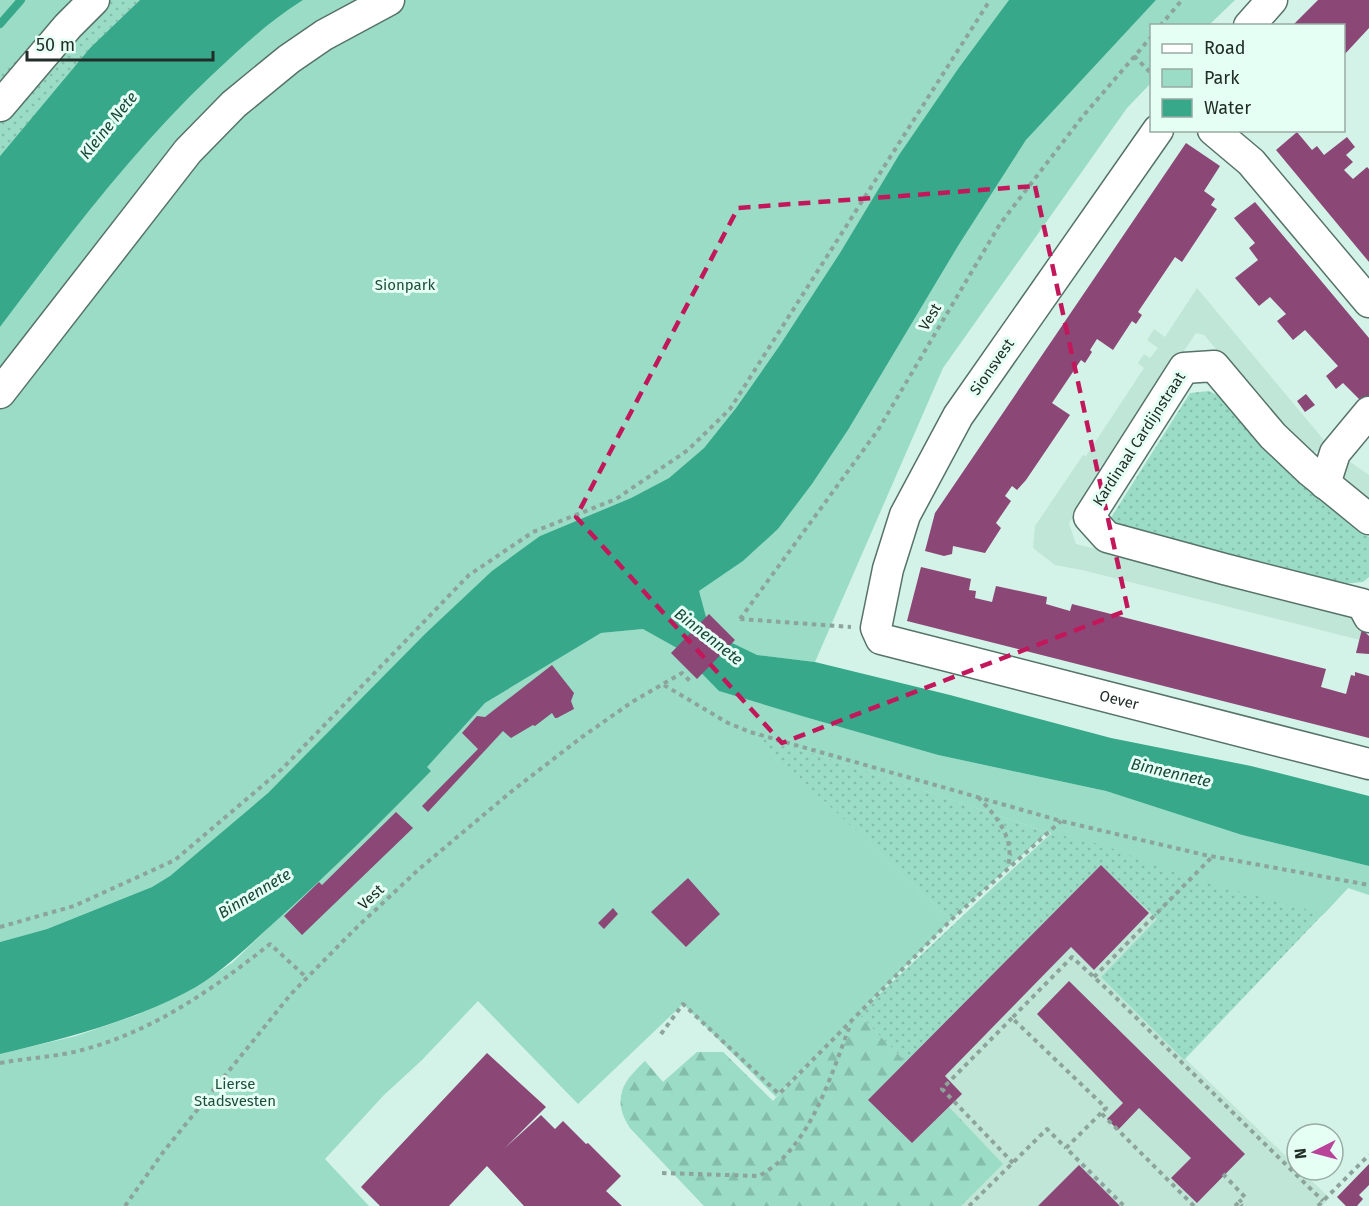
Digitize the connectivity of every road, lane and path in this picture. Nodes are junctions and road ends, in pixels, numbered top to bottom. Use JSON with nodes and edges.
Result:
{"nodes":[{"id":1,"x":94,"y":0,"type":"edge"},
{"id":2,"x":390,"y":0,"type":"edge"},
{"id":3,"x":990,"y":0,"type":"edge"},
{"id":4,"x":1182,"y":0,"type":"edge"},
{"id":5,"x":1272,"y":0,"type":"edge"},
{"id":6,"x":1162,"y":24,"type":"edge"},
{"id":7,"x":1251,"y":24,"type":"edge"},
{"id":8,"x":1150,"y":38,"type":"edge"},
{"id":9,"x":1134,"y":56,"type":"junction"},
{"id":10,"x":1150,"y":72,"type":"edge"},
{"id":11,"x":0,"y":106,"type":"edge"},
{"id":12,"x":1157,"y":132,"type":"edge"},
{"id":13,"x":1215,"y":132,"type":"edge"},
{"id":14,"x":1369,"y":302,"type":"edge"},
{"id":15,"x":0,"y":393,"type":"edge"},
{"id":16,"x":1369,"y":412,"type":"edge"},
{"id":17,"x":1325,"y":484,"type":"junction"},
{"id":18,"x":1369,"y":519,"type":"edge"},
{"id":19,"x":1367,"y":606,"type":"edge"},
{"id":20,"x":876,"y":628,"type":"junction"},
{"id":21,"x":690,"y":681,"type":"dead end"},
{"id":22,"x":663,"y":685,"type":"junction"},
{"id":23,"x":1369,"y":764,"type":"edge"},
{"id":24,"x":977,"y":797,"type":"junction"},
{"id":25,"x":1060,"y":820,"type":"junction"},
{"id":26,"x":1213,"y":856,"type":"junction"},
{"id":27,"x":1008,"y":867,"type":"junction"},
{"id":28,"x":1369,"y":885,"type":"edge"},
{"id":29,"x":0,"y":927,"type":"edge"},
{"id":30,"x":1094,"y":977,"type":"junction"},
{"id":31,"x":307,"y":978,"type":"junction"},
{"id":32,"x":1012,"y":1018,"type":"junction"},
{"id":33,"x":853,"y":1020,"type":"junction"},
{"id":34,"x":661,"y":1034,"type":"dead end"},
{"id":35,"x":0,"y":1063,"type":"edge"},
{"id":36,"x":1101,"y":1113,"type":"junction"},
{"id":37,"x":1066,"y":1148,"type":"junction"},
{"id":38,"x":1369,"y":1155,"type":"edge"},
{"id":39,"x":1013,"y":1163,"type":"junction"},
{"id":40,"x":662,"y":1173,"type":"dead end"},
{"id":41,"x":1223,"y":1174,"type":"dead end"},
{"id":42,"x":1323,"y":1201,"type":"junction"},
{"id":43,"x":1239,"y":1205,"type":"edge"},
{"id":44,"x":125,"y":1206,"type":"edge"},
{"id":45,"x":969,"y":1206,"type":"edge"},
{"id":46,"x":1124,"y":1206,"type":"edge"},
{"id":47,"x":1194,"y":1206,"type":"edge"},
{"id":48,"x":1318,"y":1206,"type":"edge"}],
"edges":[{"from":1,"to":11,"type":"street"},
{"from":2,"to":15,"type":"street"},
{"from":3,"to":29,"type":"path"},
{"from":4,"to":6,"type":"path"},
{"from":5,"to":7,"type":"street"},
{"from":8,"to":9,"type":"path","name":"Vest"},
{"from":9,"to":10,"type":"path"},
{"from":9,"to":20,"type":"path","name":"Vest"},
{"from":12,"to":20,"type":"street","name":"Sionsvest"},
{"from":13,"to":14,"type":"street"},
{"from":16,"to":17,"type":"street"},
{"from":17,"to":18,"type":"street","name":"Kardinaal Cardijnstraat"},
{"from":17,"to":19,"type":"street","name":"Kardinaal Cardijnstraat"},
{"from":20,"to":23,"type":"street","name":"Oever"},
{"from":21,"to":22,"type":"path","name":"Vest"},
{"from":22,"to":24,"type":"path"},
{"from":22,"to":31,"type":"path","name":"Vest"},
{"from":24,"to":25,"type":"path"},
{"from":24,"to":27,"type":"path"},
{"from":25,"to":26,"type":"path"},
{"from":25,"to":27,"type":"path"},
{"from":26,"to":28,"type":"path"},
{"from":26,"to":30,"type":"path"},
{"from":27,"to":33,"type":"path"},
{"from":30,"to":32,"type":"path"},
{"from":30,"to":42,"type":"path"},
{"from":31,"to":35,"type":"path"},
{"from":31,"to":44,"type":"path","name":"Vest"},
{"from":32,"to":36,"type":"path"},
{"from":32,"to":39,"type":"path"},
{"from":33,"to":34,"type":"path"},
{"from":33,"to":40,"type":"path"},
{"from":36,"to":37,"type":"path"},
{"from":36,"to":47,"type":"path"},
{"from":37,"to":39,"type":"path"},
{"from":37,"to":46,"type":"path"},
{"from":38,"to":42,"type":"path"},
{"from":39,"to":45,"type":"path"},
{"from":41,"to":43,"type":"path"},
{"from":42,"to":48,"type":"path"}]}
